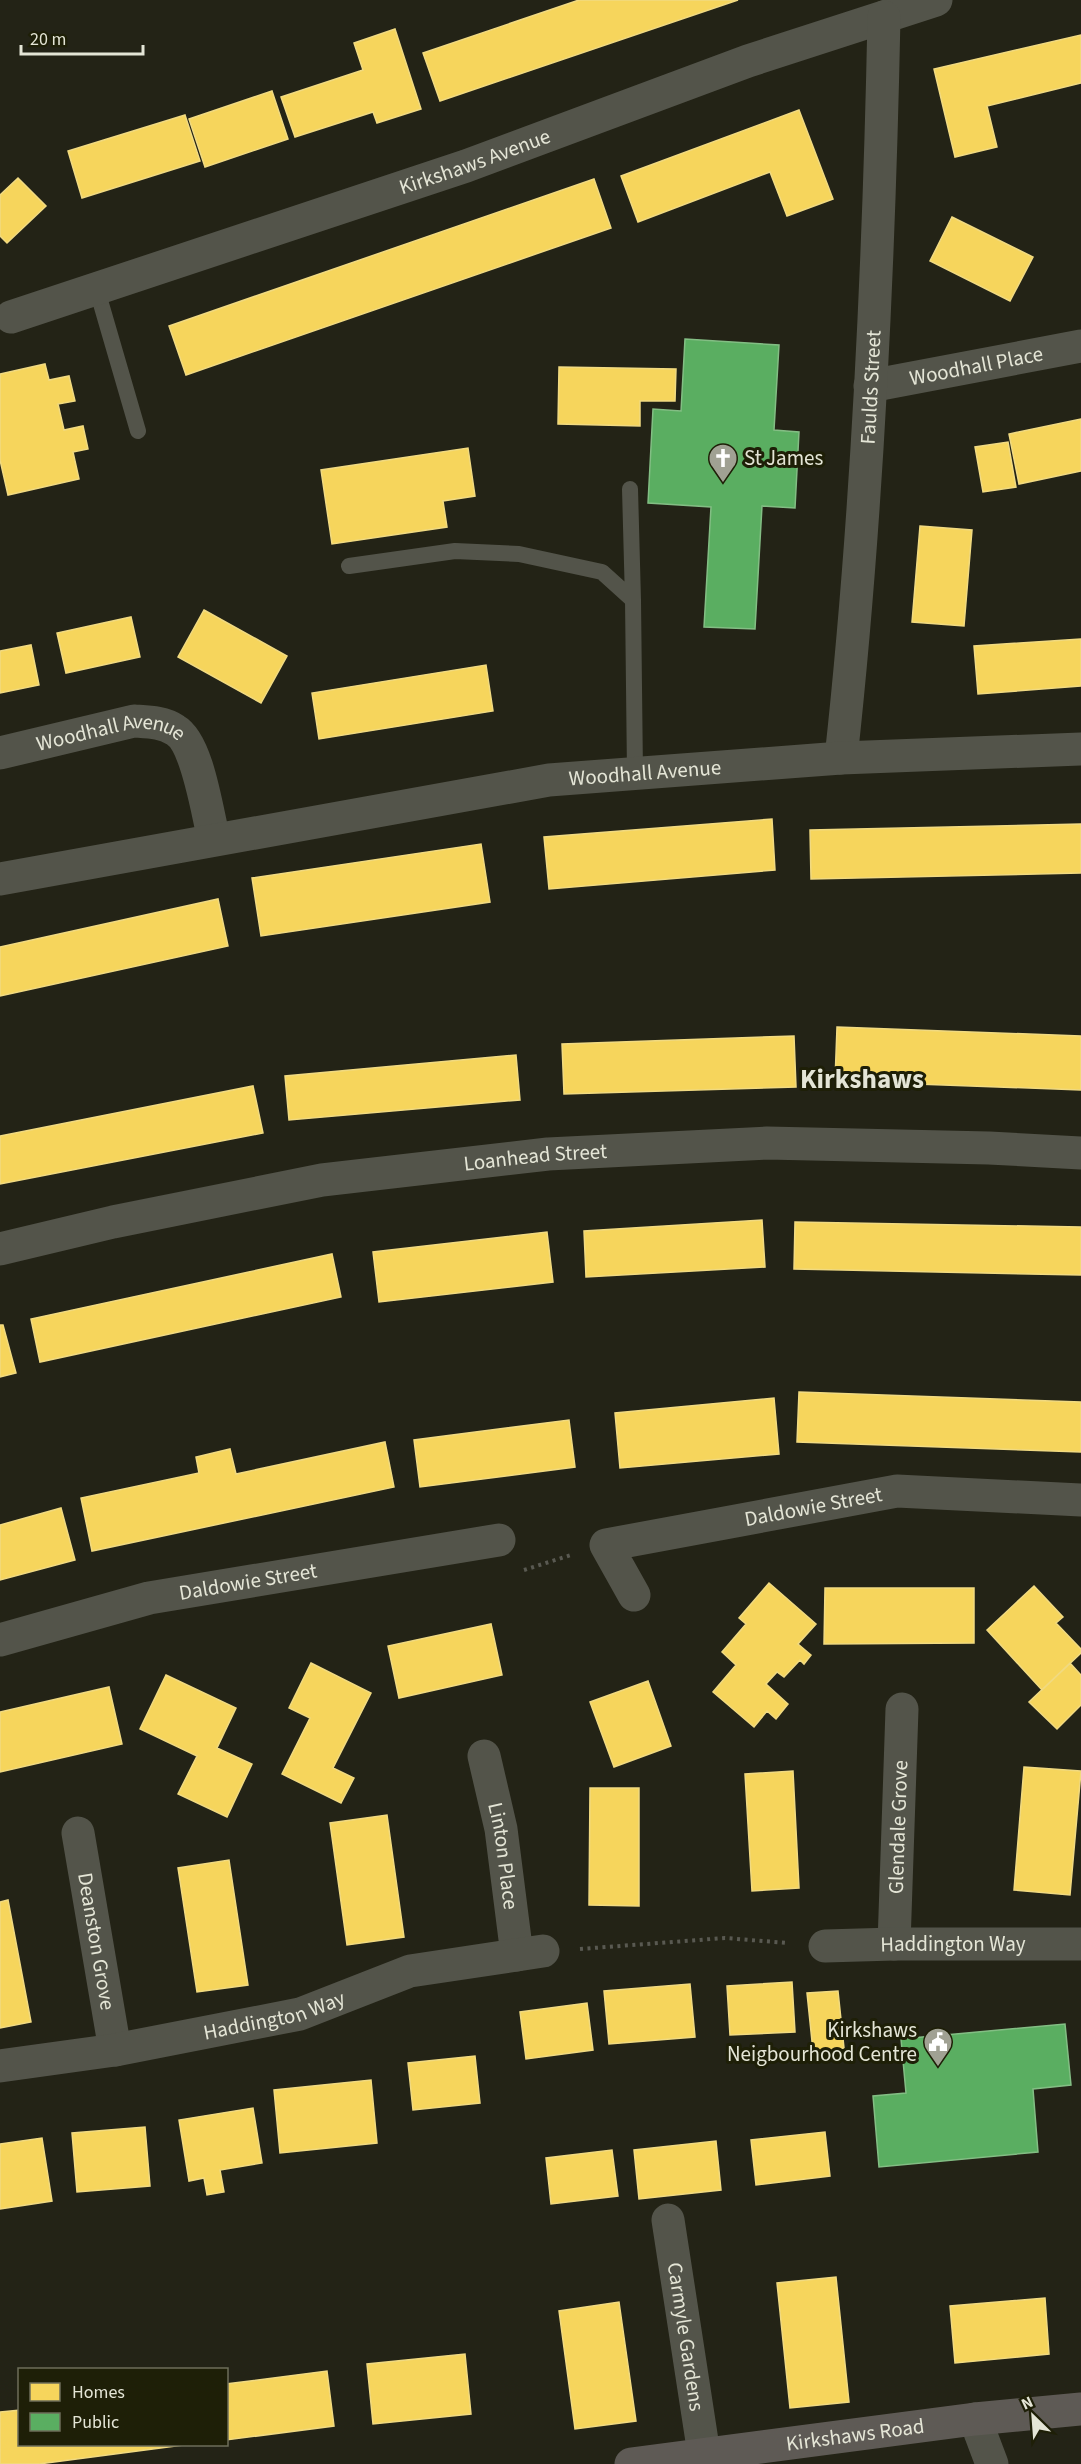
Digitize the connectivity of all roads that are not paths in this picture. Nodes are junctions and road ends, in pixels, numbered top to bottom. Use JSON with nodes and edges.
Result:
{"nodes":[{"id":1,"x":936,"y":0,"type":"edge"},
{"id":2,"x":884,"y":17,"type":"junction"},
{"id":3,"x":97,"y":290,"type":"junction"},
{"id":4,"x":11,"y":317,"type":"dead end"},
{"id":5,"x":1081,"y":346,"type":"edge"},
{"id":6,"x":870,"y":386,"type":"junction"},
{"id":7,"x":138,"y":431,"type":"dead end"},
{"id":8,"x":630,"y":489,"type":"dead end"},
{"id":9,"x":349,"y":566,"type":"dead end"},
{"id":10,"x":633,"y":600,"type":"junction"},
{"id":11,"x":1081,"y":749,"type":"edge"},
{"id":12,"x":0,"y":753,"type":"edge"},
{"id":13,"x":841,"y":758,"type":"junction"},
{"id":14,"x":635,"y":773,"type":"junction"},
{"id":15,"x":213,"y":839,"type":"junction"},
{"id":16,"x":0,"y":879,"type":"edge"},
{"id":17,"x":1081,"y":1153,"type":"edge"},
{"id":18,"x":0,"y":1249,"type":"edge"},
{"id":19,"x":1081,"y":1500,"type":"edge"},
{"id":20,"x":499,"y":1539,"type":"road end"},
{"id":21,"x":634,"y":1595,"type":"dead end"},
{"id":22,"x":0,"y":1640,"type":"edge"},
{"id":23,"x":902,"y":1709,"type":"dead end"},
{"id":24,"x":484,"y":1756,"type":"dead end"},
{"id":25,"x":78,"y":1833,"type":"dead end"},
{"id":26,"x":894,"y":1944,"type":"junction"},
{"id":27,"x":1081,"y":1944,"type":"edge"},
{"id":28,"x":825,"y":1946,"type":"road end"},
{"id":29,"x":530,"y":1953,"type":"joint"},
{"id":30,"x":115,"y":2050,"type":"junction"},
{"id":31,"x":0,"y":2066,"type":"edge"},
{"id":32,"x":668,"y":2220,"type":"dead end"},
{"id":33,"x":1081,"y":2409,"type":"edge"},
{"id":34,"x":975,"y":2419,"type":"junction"},
{"id":35,"x":704,"y":2454,"type":"junction"},
{"id":36,"x":631,"y":2464,"type":"edge"},
{"id":37,"x":992,"y":2464,"type":"edge"}],
"edges":[{"from":1,"to":2,"type":"street","name":"Kirkshaws Avenue"},
{"from":2,"to":3,"type":"street","name":"Kirkshaws Avenue"},
{"from":2,"to":6,"type":"street","name":"Faulds Street"},
{"from":3,"to":4,"type":"street","name":"Kirkshaws Avenue"},
{"from":3,"to":7,"type":"lane"},
{"from":5,"to":6,"type":"street","name":"Woodhall Place"},
{"from":6,"to":13,"type":"street","name":"Faulds Street"},
{"from":8,"to":10,"type":"lane"},
{"from":9,"to":10,"type":"lane"},
{"from":10,"to":14,"type":"lane"},
{"from":11,"to":13,"type":"street","name":"Woodhall Avenue"},
{"from":12,"to":15,"type":"street","name":"Woodhall Avenue"},
{"from":13,"to":14,"type":"street","name":"Woodhall Avenue"},
{"from":14,"to":15,"type":"street","name":"Woodhall Avenue"},
{"from":15,"to":16,"type":"street","name":"Woodhall Avenue"},
{"from":17,"to":18,"type":"street","name":"Loanhead Street"},
{"from":19,"to":21,"type":"street","name":"Daldowie Street"},
{"from":20,"to":22,"type":"street","name":"Daldowie Street"},
{"from":23,"to":26,"type":"street","name":"Glendale Grove"},
{"from":24,"to":29,"type":"street","name":"Linton Place"},
{"from":25,"to":30,"type":"street","name":"Deanston Grove"},
{"from":26,"to":27,"type":"street","name":"Haddington Way"},
{"from":26,"to":28,"type":"street","name":"Haddington Way"},
{"from":29,"to":30,"type":"street","name":"Haddington Way"},
{"from":30,"to":31,"type":"street","name":"Haddington Way"},
{"from":32,"to":35,"type":"street","name":"Carmyle Gardens"},
{"from":33,"to":34,"type":"street","name":"Kirkshaws Road"},
{"from":34,"to":35,"type":"street","name":"Kirkshaws Road"},
{"from":34,"to":37,"type":"street"},
{"from":35,"to":36,"type":"street","name":"Kirkshaws Road"}]}
